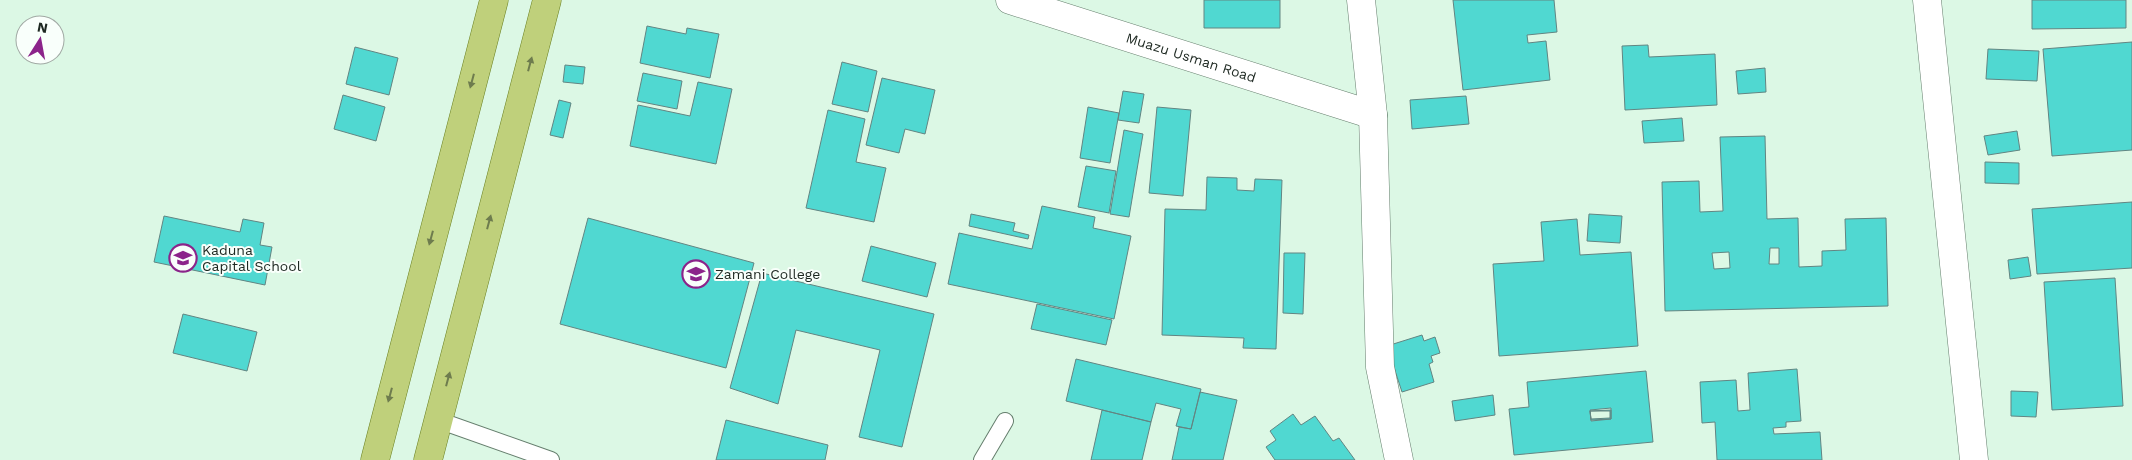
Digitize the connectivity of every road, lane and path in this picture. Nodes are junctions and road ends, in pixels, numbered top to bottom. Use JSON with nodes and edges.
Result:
{"nodes":[{"id":1,"x":494,"y":0,"type":"edge"},
{"id":2,"x":547,"y":0,"type":"edge"},
{"id":3,"x":1010,"y":0,"type":"edge"},
{"id":4,"x":1361,"y":0,"type":"edge"},
{"id":5,"x":1927,"y":0,"type":"edge"},
{"id":6,"x":1373,"y":115,"type":"junction"},
{"id":7,"x":438,"y":420,"type":"junction"},
{"id":8,"x":1005,"y":421,"type":"dead end"},
{"id":9,"x":375,"y":460,"type":"edge"},
{"id":10,"x":428,"y":460,"type":"edge"},
{"id":11,"x":551,"y":460,"type":"edge"},
{"id":12,"x":982,"y":460,"type":"edge"},
{"id":13,"x":1400,"y":460,"type":"edge"},
{"id":14,"x":1974,"y":460,"type":"edge"}],
"edges":[{"from":1,"to":9,"type":"main road","one_way":true},
{"from":7,"to":2,"type":"main road","one_way":true},
{"from":3,"to":6,"type":"street","name":"Muazu Usman Road"},
{"from":4,"to":6,"type":"street"},
{"from":5,"to":14,"type":"street"},
{"from":6,"to":13,"type":"street"},
{"from":7,"to":10,"type":"main road"},
{"from":7,"to":11,"type":"lane"},
{"from":8,"to":12,"type":"lane"}]}
